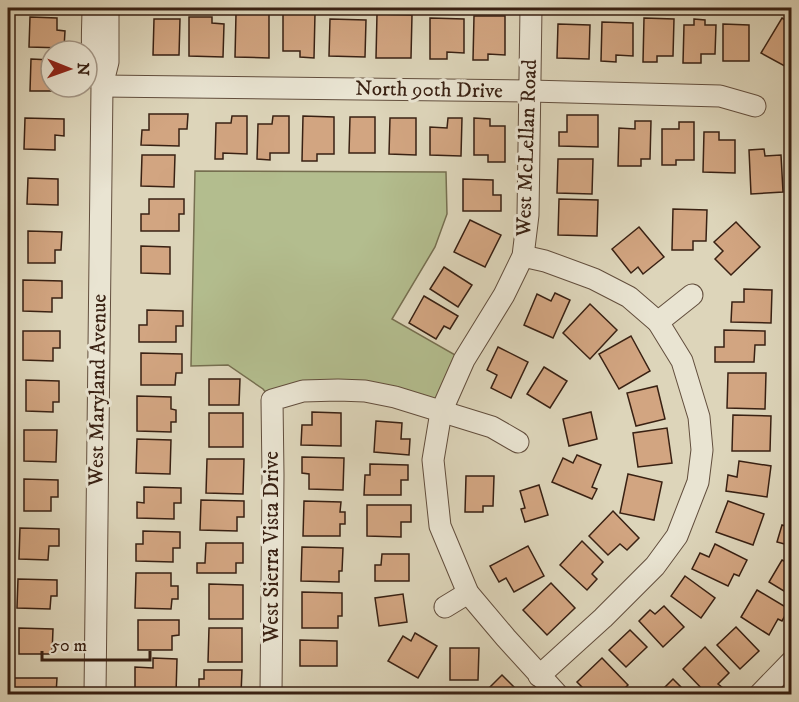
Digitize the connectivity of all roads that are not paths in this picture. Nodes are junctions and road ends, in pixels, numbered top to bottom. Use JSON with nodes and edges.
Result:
{"nodes":[{"id":1,"x":93,"y":8,"type":"edge"},
{"id":2,"x":108,"y":8,"type":"edge"},
{"id":3,"x":531,"y":8,"type":"edge"},
{"id":4,"x":102,"y":86,"type":"junction"},
{"id":5,"x":530,"y":91,"type":"junction"},
{"id":6,"x":755,"y":106,"type":"dead end"},
{"id":7,"x":523,"y":256,"type":"junction"},
{"id":8,"x":692,"y":295,"type":"dead end"},
{"id":9,"x":658,"y":322,"type":"junction"},
{"id":10,"x":441,"y":412,"type":"junction"},
{"id":11,"x":518,"y":442,"type":"dead end"},
{"id":12,"x":468,"y":593,"type":"junction"},
{"id":13,"x":445,"y":607,"type":"dead end"},
{"id":14,"x":792,"y":661,"type":"edge"},
{"id":15,"x":539,"y":676,"type":"junction"},
{"id":16,"x":95,"y":694,"type":"edge"},
{"id":17,"x":271,"y":694,"type":"edge"},
{"id":18,"x":557,"y":694,"type":"edge"},
{"id":19,"x":760,"y":694,"type":"edge"}],
"edges":[{"from":1,"to":4,"type":"street","name":"West Maryland Avenue"},
{"from":2,"to":4,"type":"street","name":"West Maryland Avenue"},
{"from":3,"to":5,"type":"street","name":"West McLellan Road"},
{"from":4,"to":5,"type":"street","name":"North 90th Drive"},
{"from":4,"to":16,"type":"street","name":"West Maryland Avenue"},
{"from":5,"to":6,"type":"street","name":"North 90th Drive"},
{"from":5,"to":7,"type":"street","name":"West McLellan Road"},
{"from":7,"to":9,"type":"street"},
{"from":7,"to":10,"type":"street","name":"West McLellan Road"},
{"from":8,"to":9,"type":"street"},
{"from":9,"to":15,"type":"street"},
{"from":10,"to":11,"type":"street"},
{"from":10,"to":12,"type":"street","name":"West McLellan Road"},
{"from":10,"to":17,"type":"street","name":"West Sierra Vista Drive"},
{"from":12,"to":13,"type":"street"},
{"from":12,"to":15,"type":"street","name":"West McLellan Road"},
{"from":14,"to":19,"type":"street"},
{"from":15,"to":18,"type":"street","name":"West McLellan Road"}]}
